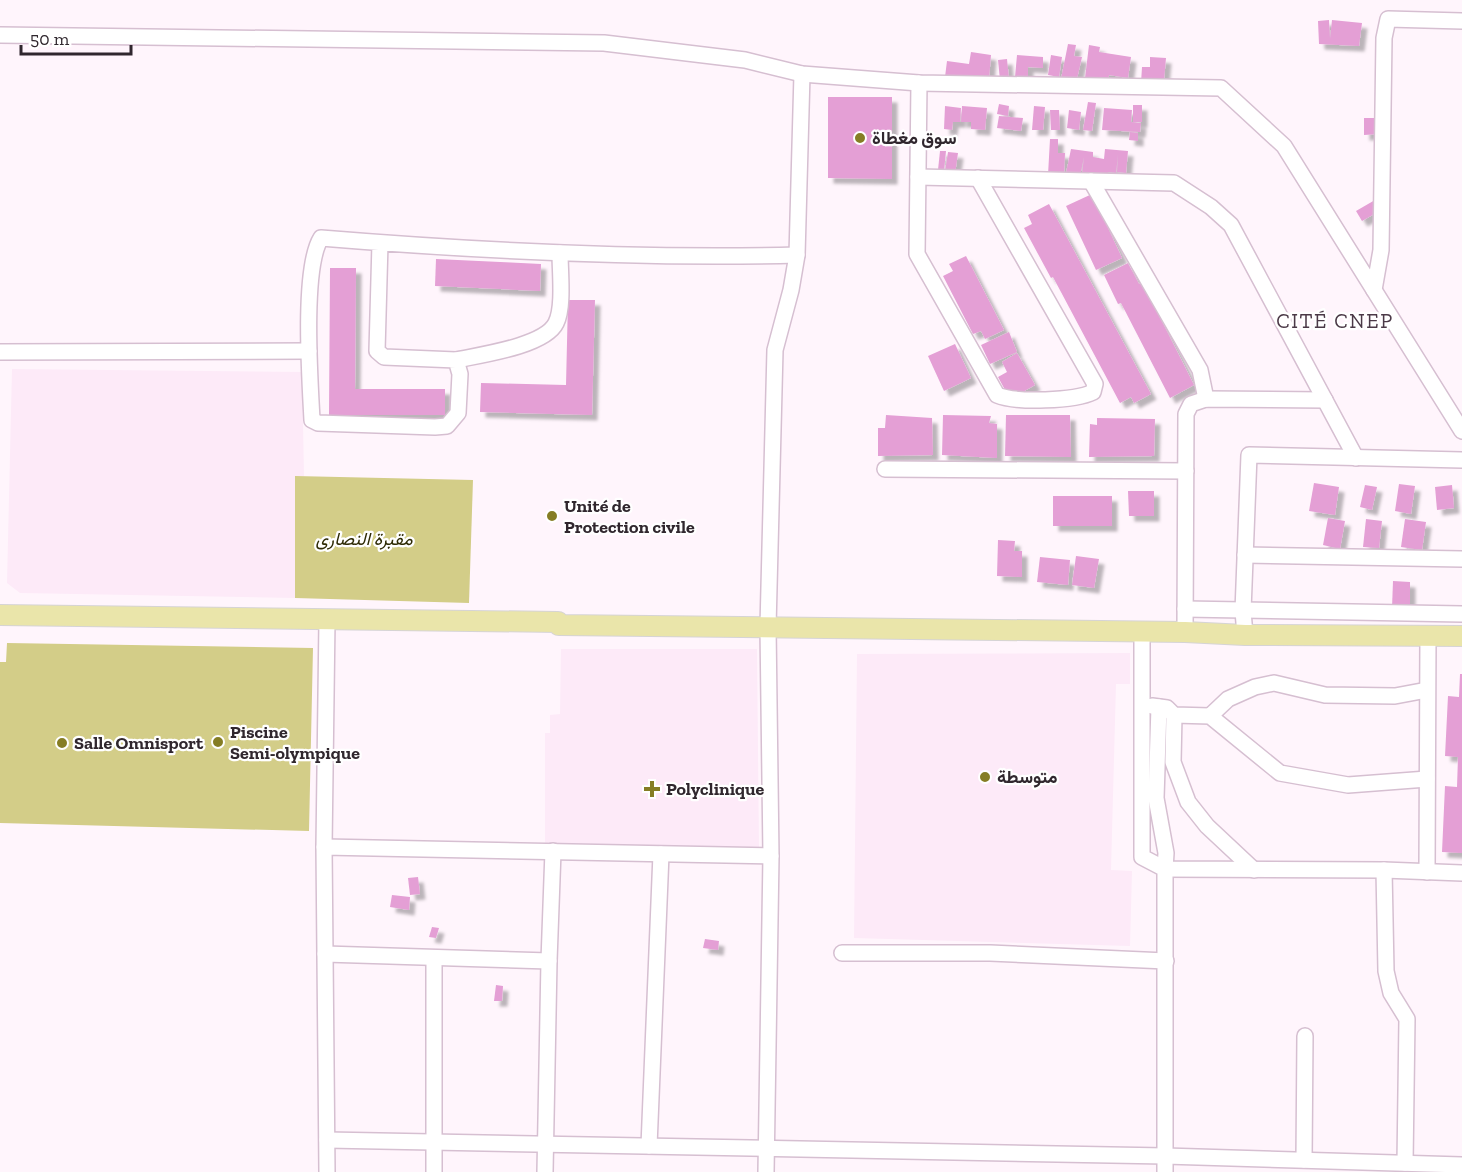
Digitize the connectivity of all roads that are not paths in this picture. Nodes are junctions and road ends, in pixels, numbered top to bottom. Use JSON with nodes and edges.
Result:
{"nodes":[{"id":1,"x":1462,"y":21,"type":"edge"},
{"id":2,"x":0,"y":34,"type":"edge"},
{"id":3,"x":802,"y":74,"type":"junction"},
{"id":4,"x":919,"y":83,"type":"junction"},
{"id":5,"x":918,"y":177,"type":"junction"},
{"id":6,"x":978,"y":178,"type":"junction"},
{"id":7,"x":1091,"y":181,"type":"junction"},
{"id":8,"x":380,"y":243,"type":"junction"},
{"id":9,"x":560,"y":253,"type":"junction"},
{"id":10,"x":796,"y":255,"type":"junction"},
{"id":11,"x":1374,"y":290,"type":"junction"},
{"id":12,"x":309,"y":351,"type":"junction"},
{"id":13,"x":0,"y":352,"type":"edge"},
{"id":14,"x":456,"y":360,"type":"junction"},
{"id":15,"x":1206,"y":399,"type":"junction"},
{"id":16,"x":1325,"y":400,"type":"junction"},
{"id":17,"x":1462,"y":431,"type":"edge"},
{"id":18,"x":1356,"y":458,"type":"junction"},
{"id":19,"x":1462,"y":460,"type":"edge"},
{"id":20,"x":885,"y":470,"type":"dead end"},
{"id":21,"x":1186,"y":471,"type":"junction"},
{"id":22,"x":1245,"y":555,"type":"junction"},
{"id":23,"x":1462,"y":560,"type":"edge"},
{"id":24,"x":1185,"y":609,"type":"junction"},
{"id":25,"x":1243,"y":611,"type":"junction"},
{"id":26,"x":1462,"y":614,"type":"edge"},
{"id":27,"x":0,"y":615,"type":"edge"},
{"id":28,"x":327,"y":620,"type":"junction"},
{"id":29,"x":768,"y":627,"type":"junction"},
{"id":30,"x":1142,"y":632,"type":"junction"},
{"id":31,"x":1185,"y":632,"type":"junction"},
{"id":32,"x":1245,"y":635,"type":"junction"},
{"id":33,"x":1428,"y":635,"type":"junction"},
{"id":34,"x":1462,"y":636,"type":"edge"},
{"id":35,"x":1427,"y":690,"type":"junction"},
{"id":36,"x":1142,"y":704,"type":"junction"},
{"id":37,"x":1159,"y":707,"type":"junction"},
{"id":38,"x":1174,"y":715,"type":"junction"},
{"id":39,"x":1210,"y":716,"type":"junction"},
{"id":40,"x":1427,"y":779,"type":"junction"},
{"id":41,"x":324,"y":846,"type":"junction"},
{"id":42,"x":553,"y":851,"type":"junction"},
{"id":43,"x":661,"y":854,"type":"junction"},
{"id":44,"x":771,"y":856,"type":"junction"},
{"id":45,"x":1165,"y":869,"type":"junction"},
{"id":46,"x":1254,"y":870,"type":"junction"},
{"id":47,"x":1384,"y":870,"type":"junction"},
{"id":48,"x":1427,"y":872,"type":"junction"},
{"id":49,"x":1462,"y":873,"type":"edge"},
{"id":50,"x":842,"y":953,"type":"dead end"},
{"id":51,"x":325,"y":954,"type":"junction"},
{"id":52,"x":434,"y":958,"type":"junction"},
{"id":53,"x":549,"y":961,"type":"junction"},
{"id":54,"x":1166,"y":961,"type":"junction"},
{"id":55,"x":1305,"y":1036,"type":"dead end"},
{"id":56,"x":327,"y":1140,"type":"junction"},
{"id":57,"x":434,"y":1142,"type":"junction"},
{"id":58,"x":545,"y":1144,"type":"junction"},
{"id":59,"x":649,"y":1146,"type":"junction"},
{"id":60,"x":767,"y":1148,"type":"junction"},
{"id":61,"x":1166,"y":1156,"type":"junction"},
{"id":62,"x":1304,"y":1160,"type":"junction"},
{"id":63,"x":1405,"y":1163,"type":"junction"},
{"id":64,"x":1462,"y":1165,"type":"edge"},
{"id":65,"x":1369,"y":1167,"type":"edge"},
{"id":66,"x":327,"y":1172,"type":"edge"},
{"id":67,"x":434,"y":1172,"type":"edge"},
{"id":68,"x":545,"y":1172,"type":"edge"},
{"id":69,"x":766,"y":1172,"type":"edge"},
{"id":70,"x":1165,"y":1172,"type":"edge"}],
"edges":[{"from":1,"to":11,"type":"street"},
{"from":2,"to":3,"type":"street"},
{"from":3,"to":4,"type":"street"},
{"from":3,"to":10,"type":"street"},
{"from":4,"to":5,"type":"street"},
{"from":4,"to":11,"type":"street"},
{"from":5,"to":6,"type":"street"},
{"from":5,"to":6,"type":"street"},
{"from":6,"to":7,"type":"street"},
{"from":7,"to":15,"type":"street"},
{"from":7,"to":16,"type":"street"},
{"from":8,"to":9,"type":"street"},
{"from":8,"to":12,"type":"street"},
{"from":8,"to":14,"type":"street"},
{"from":9,"to":10,"type":"street"},
{"from":9,"to":14,"type":"street"},
{"from":10,"to":29,"type":"street"},
{"from":11,"to":17,"type":"street"},
{"from":12,"to":13,"type":"street"},
{"from":12,"to":14,"type":"street"},
{"from":15,"to":16,"type":"street"},
{"from":15,"to":21,"type":"street"},
{"from":16,"to":18,"type":"street"},
{"from":18,"to":19,"type":"street"},
{"from":18,"to":22,"type":"street"},
{"from":20,"to":21,"type":"street"},
{"from":21,"to":24,"type":"street"},
{"from":22,"to":23,"type":"street"},
{"from":22,"to":25,"type":"street"},
{"from":24,"to":25,"type":"street"},
{"from":24,"to":31,"type":"street"},
{"from":25,"to":26,"type":"street"},
{"from":25,"to":32,"type":"street"},
{"from":27,"to":28,"type":"main road"},
{"from":28,"to":29,"type":"main road"},
{"from":28,"to":41,"type":"street"},
{"from":29,"to":30,"type":"main road"},
{"from":29,"to":44,"type":"street"},
{"from":30,"to":31,"type":"main road"},
{"from":30,"to":36,"type":"street"},
{"from":31,"to":32,"type":"main road"},
{"from":32,"to":33,"type":"main road"},
{"from":33,"to":34,"type":"main road"},
{"from":33,"to":35,"type":"street"},
{"from":35,"to":39,"type":"street"},
{"from":35,"to":40,"type":"street"},
{"from":36,"to":37,"type":"street"},
{"from":36,"to":45,"type":"street"},
{"from":37,"to":38,"type":"street"},
{"from":37,"to":45,"type":"street"},
{"from":38,"to":39,"type":"street"},
{"from":38,"to":46,"type":"street"},
{"from":39,"to":40,"type":"street"},
{"from":40,"to":48,"type":"street"},
{"from":41,"to":42,"type":"street"},
{"from":41,"to":51,"type":"street"},
{"from":42,"to":43,"type":"street"},
{"from":42,"to":53,"type":"street"},
{"from":43,"to":44,"type":"street"},
{"from":43,"to":59,"type":"street"},
{"from":44,"to":60,"type":"street"},
{"from":45,"to":46,"type":"street"},
{"from":45,"to":54,"type":"street"},
{"from":46,"to":47,"type":"street"},
{"from":47,"to":48,"type":"street"},
{"from":47,"to":63,"type":"street"},
{"from":48,"to":49,"type":"street"},
{"from":50,"to":54,"type":"street"},
{"from":51,"to":52,"type":"street"},
{"from":51,"to":56,"type":"street"},
{"from":52,"to":53,"type":"street"},
{"from":52,"to":57,"type":"street"},
{"from":53,"to":58,"type":"street"},
{"from":54,"to":61,"type":"street"},
{"from":55,"to":62,"type":"street"},
{"from":56,"to":57,"type":"street"},
{"from":56,"to":66,"type":"street"},
{"from":57,"to":58,"type":"street"},
{"from":57,"to":67,"type":"street"},
{"from":58,"to":59,"type":"street"},
{"from":58,"to":68,"type":"street"},
{"from":59,"to":60,"type":"street"},
{"from":60,"to":61,"type":"street"},
{"from":60,"to":69,"type":"street"},
{"from":61,"to":62,"type":"street"},
{"from":61,"to":70,"type":"street"},
{"from":62,"to":65,"type":"street"},
{"from":63,"to":64,"type":"street"},
{"from":63,"to":65,"type":"street"}]}
